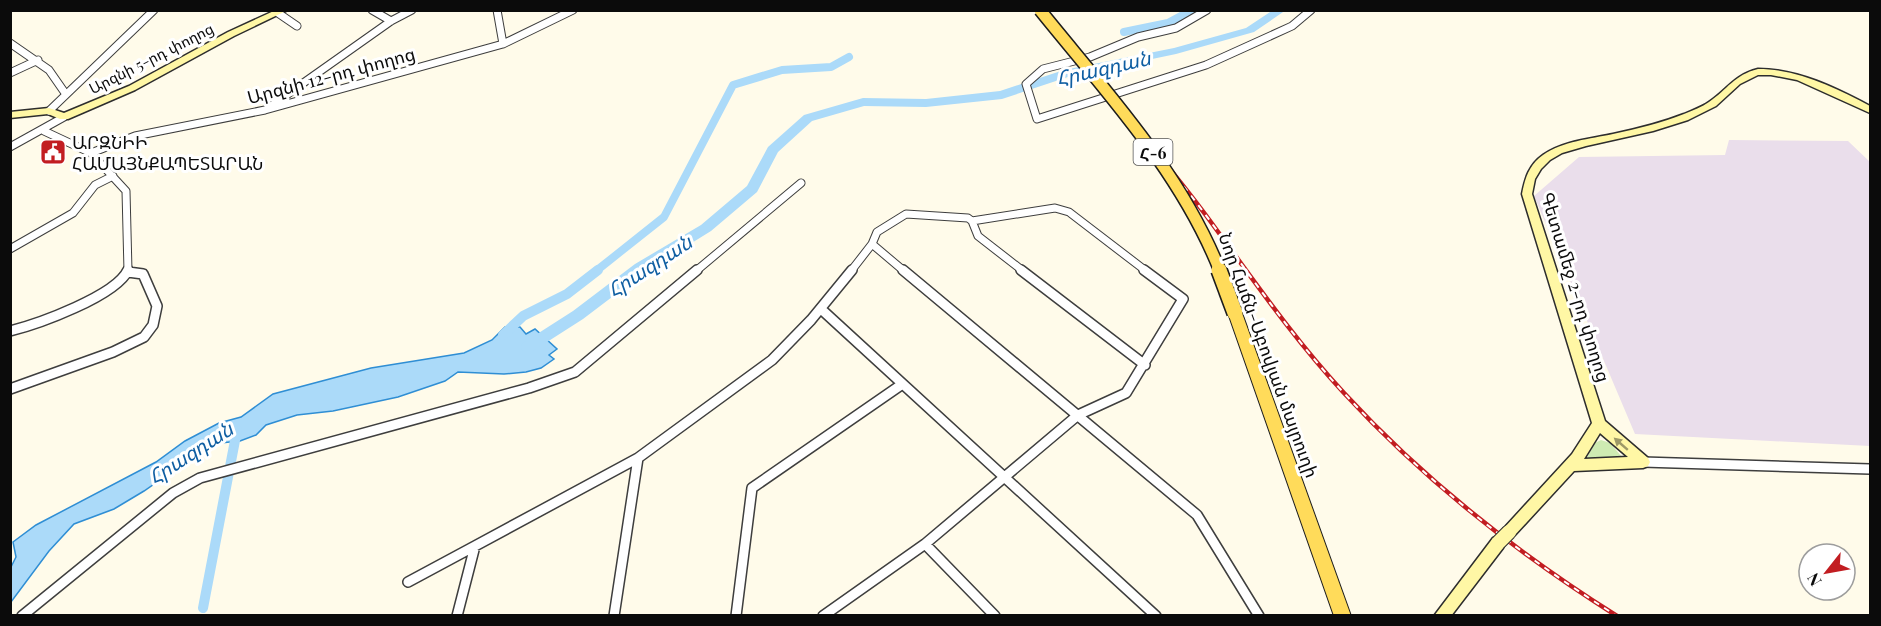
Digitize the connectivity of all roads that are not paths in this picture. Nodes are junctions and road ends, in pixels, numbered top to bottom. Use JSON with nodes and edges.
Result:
{"nodes":[{"id":1,"x":154,"y":10,"type":"edge"},
{"id":2,"x":372,"y":10,"type":"edge"},
{"id":3,"x":412,"y":10,"type":"edge"},
{"id":4,"x":497,"y":10,"type":"edge"},
{"id":5,"x":573,"y":10,"type":"edge"},
{"id":6,"x":1040,"y":10,"type":"edge"},
{"id":7,"x":1207,"y":10,"type":"edge"},
{"id":8,"x":1311,"y":10,"type":"edge"},
{"id":9,"x":281,"y":12,"type":"edge"},
{"id":10,"x":391,"y":21,"type":"junction"},
{"id":11,"x":297,"y":26,"type":"dead end"},
{"id":12,"x":10,"y":44,"type":"edge"},
{"id":13,"x":503,"y":44,"type":"junction"},
{"id":14,"x":38,"y":60,"type":"junction"},
{"id":15,"x":10,"y":73,"type":"edge"},
{"id":16,"x":65,"y":93,"type":"junction"},
{"id":17,"x":265,"y":110,"type":"junction"},
{"id":18,"x":1870,"y":110,"type":"edge"},
{"id":19,"x":49,"y":111,"type":"junction"},
{"id":20,"x":10,"y":115,"type":"edge"},
{"id":21,"x":64,"y":117,"type":"junction"},
{"id":22,"x":1037,"y":119,"type":"joint"},
{"id":23,"x":44,"y":131,"type":"junction"},
{"id":24,"x":10,"y":147,"type":"edge"},
{"id":25,"x":91,"y":153,"type":"junction"},
{"id":26,"x":114,"y":176,"type":"junction"},
{"id":27,"x":801,"y":183,"type":"dead end"},
{"id":28,"x":972,"y":221,"type":"junction"},
{"id":29,"x":872,"y":244,"type":"junction"},
{"id":30,"x":10,"y":249,"type":"edge"},
{"id":31,"x":128,"y":272,"type":"junction"},
{"id":32,"x":821,"y":309,"type":"junction"},
{"id":33,"x":10,"y":331,"type":"edge"},
{"id":34,"x":1145,"y":365,"type":"junction"},
{"id":35,"x":901,"y":385,"type":"junction"},
{"id":36,"x":10,"y":389,"type":"edge"},
{"id":37,"x":1078,"y":416,"type":"junction"},
{"id":38,"x":1599,"y":424,"type":"junction"},
{"id":39,"x":638,"y":458,"type":"junction"},
{"id":40,"x":1643,"y":462,"type":"junction"},
{"id":41,"x":1571,"y":465,"type":"junction"},
{"id":42,"x":1870,"y":469,"type":"edge"},
{"id":43,"x":1005,"y":476,"type":"junction"},
{"id":44,"x":925,"y":544,"type":"junction"},
{"id":45,"x":475,"y":546,"type":"junction"},
{"id":46,"x":408,"y":582,"type":"dead end"},
{"id":47,"x":22,"y":615,"type":"edge"},
{"id":48,"x":457,"y":615,"type":"edge"},
{"id":49,"x":614,"y":615,"type":"edge"},
{"id":50,"x":736,"y":615,"type":"edge"},
{"id":51,"x":823,"y":615,"type":"edge"},
{"id":52,"x":995,"y":615,"type":"edge"},
{"id":53,"x":1156,"y":615,"type":"edge"},
{"id":54,"x":1259,"y":615,"type":"edge"},
{"id":55,"x":1343,"y":615,"type":"edge"},
{"id":56,"x":1441,"y":615,"type":"edge"}],
"edges":[{"from":1,"to":16,"type":"street"},
{"from":2,"to":10,"type":"street"},
{"from":3,"to":10,"type":"street"},
{"from":4,"to":13,"type":"street"},
{"from":5,"to":13,"type":"street","name":"Արզնի 12-րդ փողոց"},
{"from":6,"to":55,"type":"main road","name":"Նոր Հաճն-Աբովյան մայրուղի","number":"Հ-6","bridge":true},
{"from":7,"to":22,"type":"street"},
{"from":8,"to":22,"type":"street"},
{"from":9,"to":11,"type":"street"},
{"from":9,"to":21,"type":"street","name":"Արզնի 5-րդ փողոց"},
{"from":10,"to":17,"type":"street"},
{"from":12,"to":14,"type":"street"},
{"from":13,"to":17,"type":"street","name":"Արզնի 12-րդ փողոց"},
{"from":14,"to":15,"type":"street"},
{"from":14,"to":16,"type":"street"},
{"from":16,"to":19,"type":"street"},
{"from":17,"to":25,"type":"street","name":"Արզնի 12-րդ փողոց"},
{"from":18,"to":38,"type":"street","name":"Գետամեջ 2-րդ փողոց"},
{"from":19,"to":20,"type":"street"},
{"from":19,"to":21,"type":"street"},
{"from":21,"to":23,"type":"street","name":"Արզնի 5-րդ փողոց"},
{"from":23,"to":24,"type":"street","name":"Արզնի 5-րդ փողոց"},
{"from":23,"to":25,"type":"street"},
{"from":25,"to":26,"type":"street"},
{"from":26,"to":30,"type":"street"},
{"from":26,"to":31,"type":"street"},
{"from":27,"to":47,"type":"street"},
{"from":28,"to":29,"type":"street"},
{"from":28,"to":34,"type":"street"},
{"from":28,"to":34,"type":"street"},
{"from":29,"to":32,"type":"street"},
{"from":29,"to":37,"type":"street"},
{"from":31,"to":33,"type":"street"},
{"from":31,"to":36,"type":"street"},
{"from":32,"to":35,"type":"street"},
{"from":32,"to":39,"type":"street"},
{"from":34,"to":37,"type":"street"},
{"from":35,"to":43,"type":"street"},
{"from":35,"to":50,"type":"street"},
{"from":37,"to":43,"type":"street"},
{"from":37,"to":54,"type":"street"},
{"from":40,"to":38,"type":"street","one_way":true},
{"from":38,"to":41,"type":"street"},
{"from":39,"to":45,"type":"street"},
{"from":39,"to":49,"type":"street"},
{"from":40,"to":41,"type":"street"},
{"from":40,"to":42,"type":"street"},
{"from":41,"to":56,"type":"street"},
{"from":43,"to":44,"type":"street"},
{"from":43,"to":53,"type":"street"},
{"from":44,"to":51,"type":"street"},
{"from":44,"to":52,"type":"street"},
{"from":45,"to":46,"type":"street"},
{"from":45,"to":48,"type":"street"}]}
